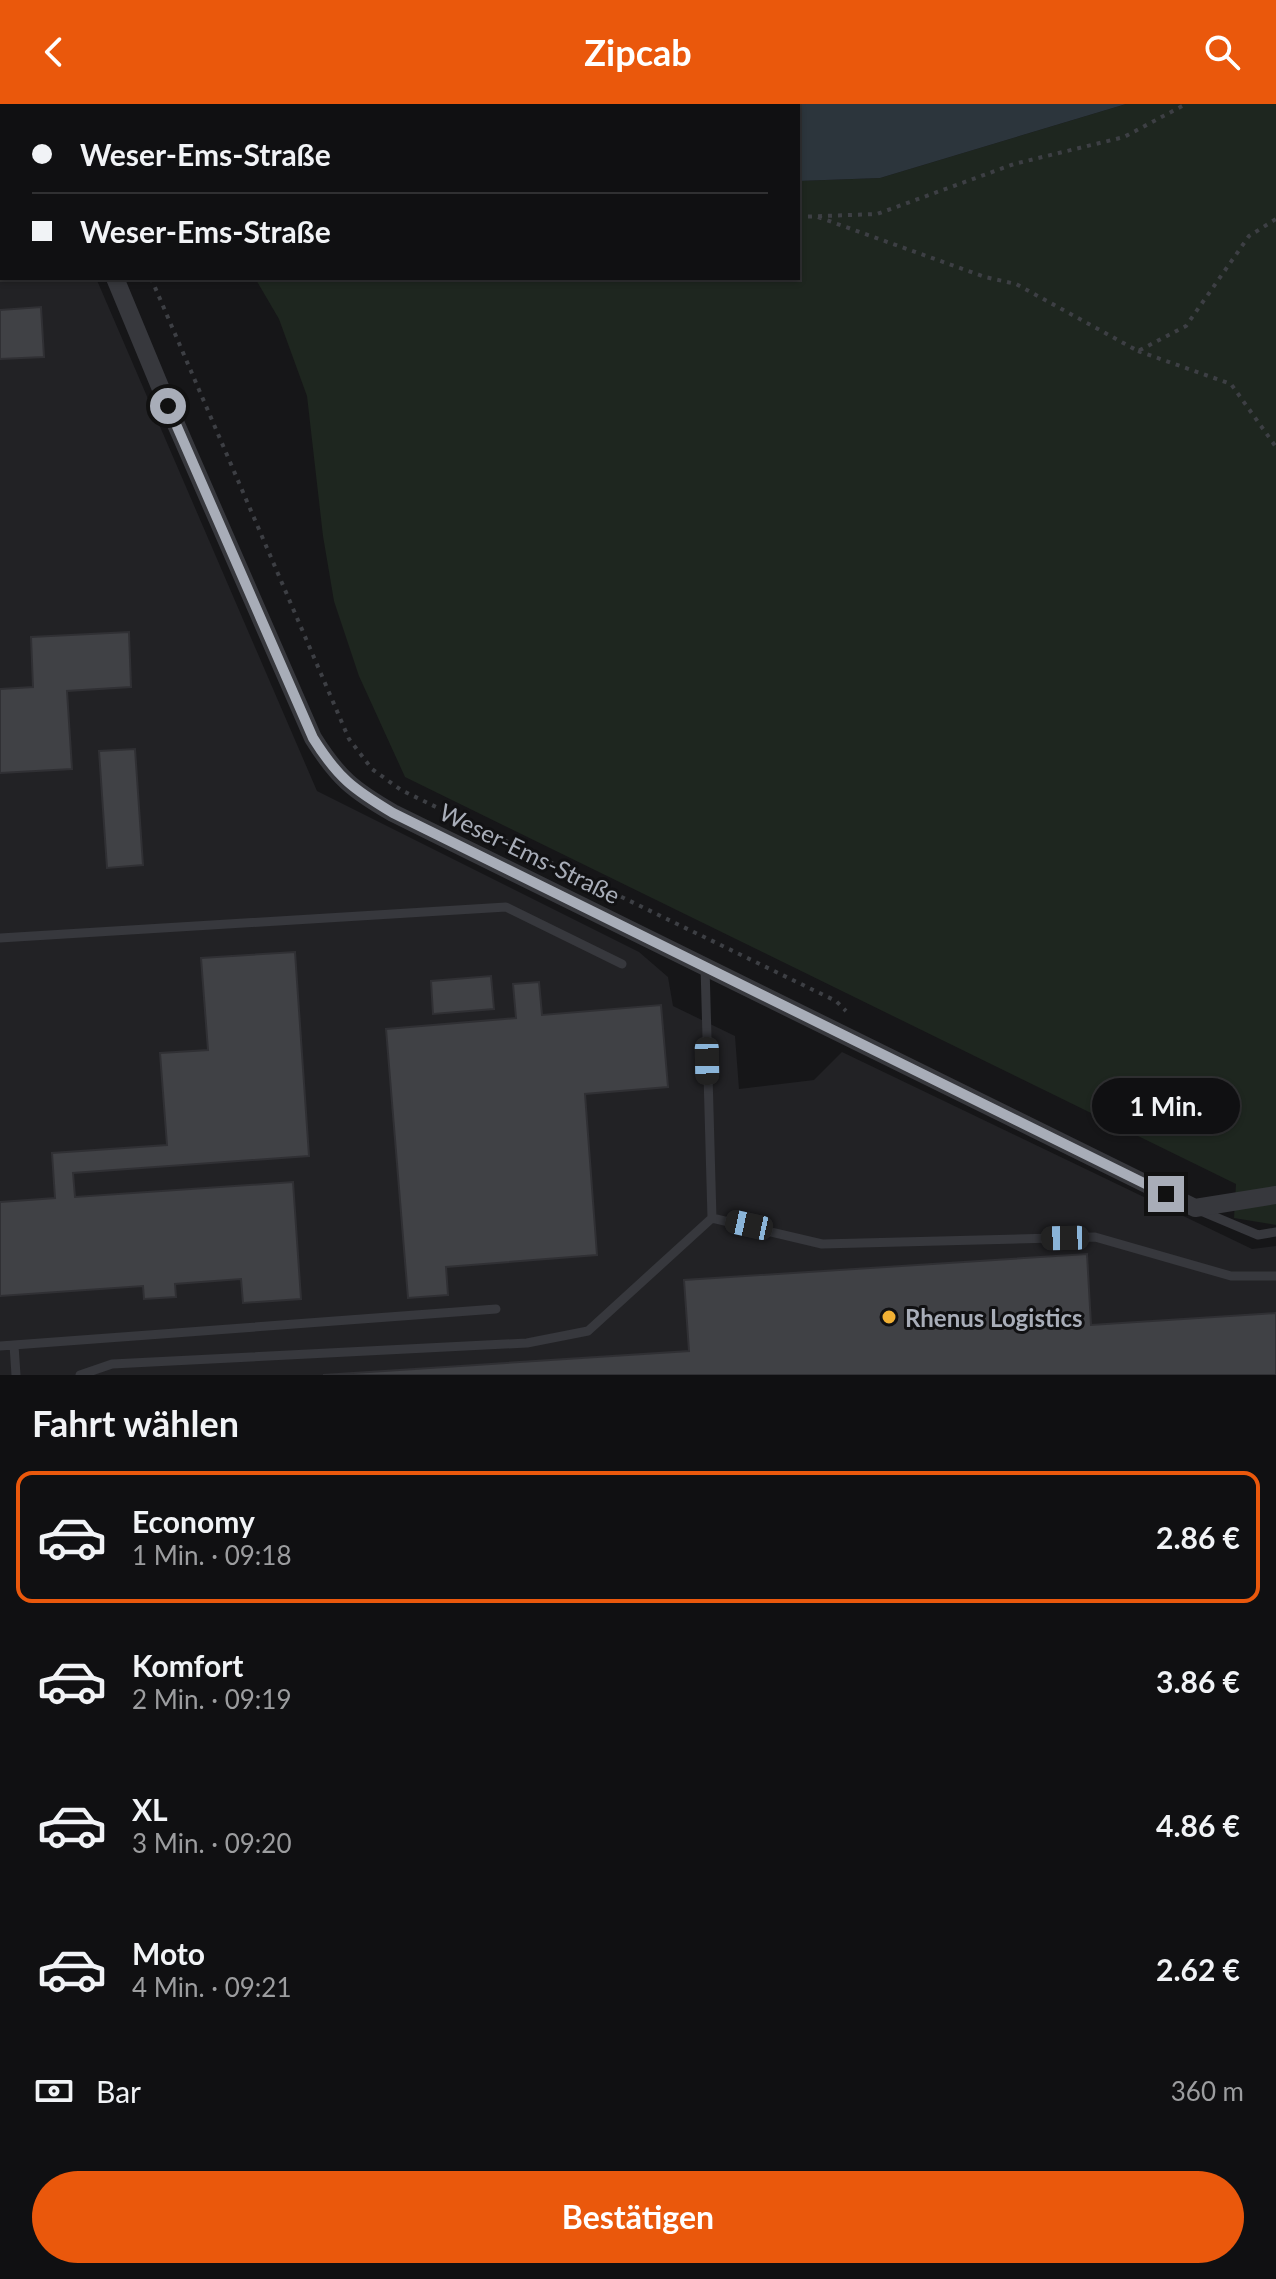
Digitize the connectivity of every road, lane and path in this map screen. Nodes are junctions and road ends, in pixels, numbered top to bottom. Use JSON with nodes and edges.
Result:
{"nodes":[{"id":1,"x":1186,"y":104,"type":"edge"},
{"id":2,"x":800,"y":217,"type":"edge"},
{"id":3,"x":818,"y":217,"type":"junction"},
{"id":4,"x":1276,"y":219,"type":"edge"},
{"id":5,"x":116,"y":280,"type":"edge"},
{"id":6,"x":152,"y":280,"type":"edge"},
{"id":7,"x":1138,"y":351,"type":"junction"},
{"id":8,"x":1276,"y":447,"type":"edge"},
{"id":9,"x":0,"y":938,"type":"edge"},
{"id":10,"x":622,"y":964,"type":"dead end"},
{"id":11,"x":705,"y":966,"type":"junction"},
{"id":12,"x":853,"y":1018,"type":"dead end"},
{"id":13,"x":1276,"y":1195,"type":"edge"},
{"id":14,"x":1195,"y":1208,"type":"junction"},
{"id":15,"x":712,"y":1218,"type":"junction"},
{"id":16,"x":1276,"y":1232,"type":"edge"},
{"id":17,"x":1276,"y":1276,"type":"edge"},
{"id":18,"x":496,"y":1309,"type":"dead end"},
{"id":19,"x":14,"y":1345,"type":"junction"},
{"id":20,"x":0,"y":1346,"type":"edge"},
{"id":21,"x":16,"y":1375,"type":"edge"},
{"id":22,"x":80,"y":1375,"type":"edge"}],
"edges":[{"from":1,"to":3,"type":"path"},
{"from":2,"to":3,"type":"path"},
{"from":3,"to":7,"type":"path"},
{"from":4,"to":7,"type":"path"},
{"from":5,"to":11,"type":"street","name":"Weser-Ems-Straße"},
{"from":6,"to":12,"type":"path"},
{"from":7,"to":8,"type":"path"},
{"from":9,"to":10,"type":"lane"},
{"from":11,"to":14,"type":"street","name":"Weser-Ems-Straße"},
{"from":11,"to":15,"type":"lane"},
{"from":13,"to":14,"type":"street"},
{"from":14,"to":16,"type":"lane"},
{"from":15,"to":17,"type":"lane"},
{"from":15,"to":22,"type":"lane"},
{"from":18,"to":19,"type":"lane"},
{"from":19,"to":20,"type":"lane"},
{"from":19,"to":21,"type":"lane"}]}
